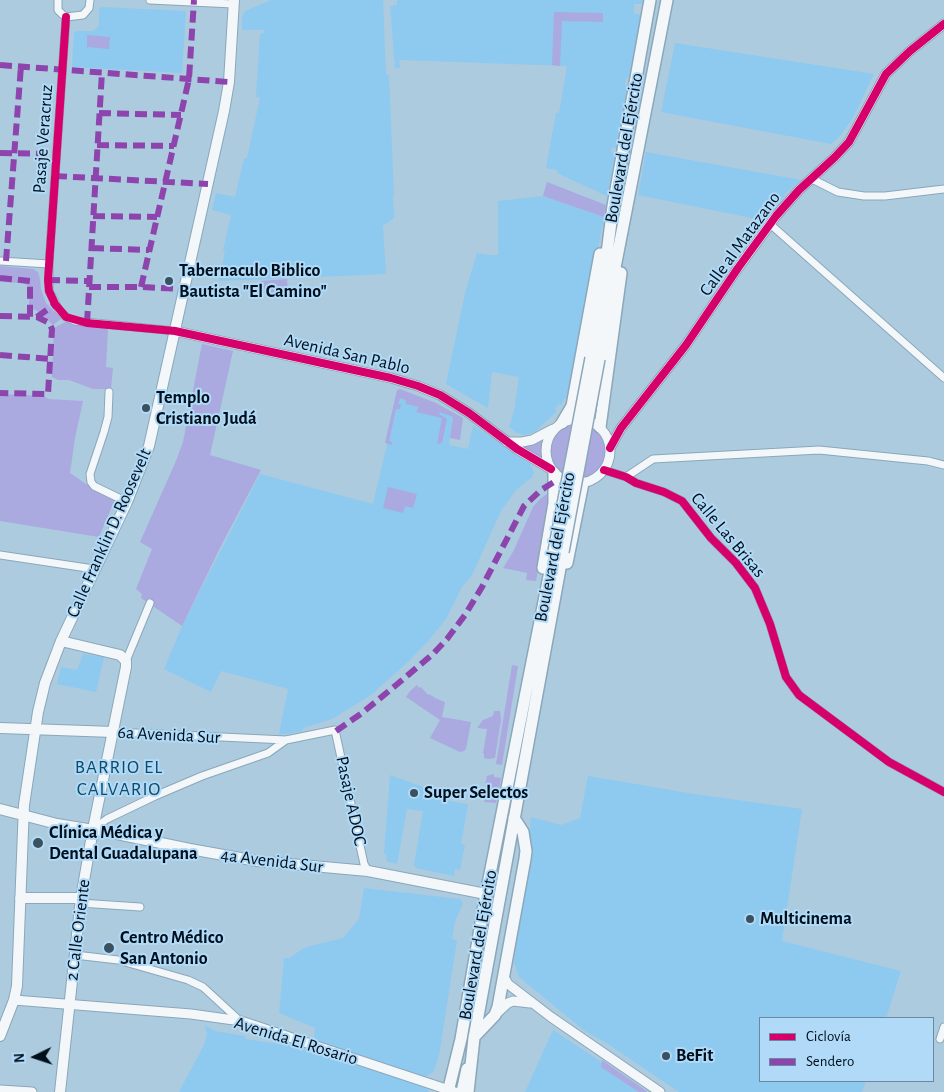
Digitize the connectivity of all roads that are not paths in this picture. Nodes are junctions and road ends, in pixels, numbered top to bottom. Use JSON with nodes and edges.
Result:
{"nodes":[{"id":1,"x":58,"y":0,"type":"edge"},
{"id":2,"x":90,"y":0,"type":"edge"},
{"id":3,"x":150,"y":0,"type":"edge"},
{"id":4,"x":667,"y":0,"type":"edge"},
{"id":5,"x":237,"y":1,"type":"edge"},
{"id":6,"x":649,"y":4,"type":"edge"},
{"id":7,"x":665,"y":12,"type":"junction"},
{"id":8,"x":66,"y":17,"type":"junction"},
{"id":9,"x":944,"y":24,"type":"edge"},
{"id":10,"x":644,"y":30,"type":"junction"},
{"id":11,"x":661,"y":35,"type":"junction"},
{"id":12,"x":812,"y":179,"type":"junction"},
{"id":13,"x":631,"y":181,"type":"junction"},
{"id":14,"x":944,"y":189,"type":"edge"},
{"id":15,"x":613,"y":206,"type":"junction"},
{"id":16,"x":770,"y":224,"type":"junction"},
{"id":17,"x":0,"y":261,"type":"edge"},
{"id":18,"x":49,"y":264,"type":"junction"},
{"id":19,"x":175,"y":331,"type":"junction"},
{"id":20,"x":595,"y":358,"type":"junction"},
{"id":21,"x":944,"y":378,"type":"edge"},
{"id":22,"x":109,"y":392,"type":"dead end"},
{"id":23,"x":559,"y":425,"type":"junction"},
{"id":24,"x":621,"y":428,"type":"junction"},
{"id":25,"x":602,"y":430,"type":"junction"},
{"id":26,"x":507,"y":442,"type":"junction"},
{"id":27,"x":610,"y":448,"type":"junction"},
{"id":28,"x":944,"y":465,"type":"edge"},
{"id":29,"x":604,"y":470,"type":"junction"},
{"id":30,"x":552,"y":471,"type":"junction"},
{"id":31,"x":626,"y":477,"type":"junction"},
{"id":32,"x":582,"y":484,"type":"junction"},
{"id":33,"x":127,"y":502,"type":"junction"},
{"id":34,"x":0,"y":555,"type":"edge"},
{"id":35,"x":94,"y":569,"type":"junction"},
{"id":36,"x":150,"y":603,"type":"dead end"},
{"id":37,"x":61,"y":641,"type":"junction"},
{"id":38,"x":123,"y":658,"type":"junction"},
{"id":39,"x":531,"y":696,"type":"junction"},
{"id":40,"x":0,"y":728,"type":"edge"},
{"id":41,"x":35,"y":730,"type":"junction"},
{"id":42,"x":336,"y":731,"type":"joint"},
{"id":43,"x":114,"y":732,"type":"junction"},
{"id":44,"x":286,"y":740,"type":"junction"},
{"id":45,"x":944,"y":792,"type":"edge"},
{"id":46,"x":0,"y":809,"type":"edge"},
{"id":47,"x":24,"y":815,"type":"junction"},
{"id":48,"x":514,"y":818,"type":"junction"},
{"id":49,"x":93,"y":829,"type":"junction"},
{"id":50,"x":368,"y":871,"type":"junction"},
{"id":51,"x":486,"y":894,"type":"junction"},
{"id":52,"x":20,"y":898,"type":"junction"},
{"id":53,"x":80,"y":901,"type":"junction"},
{"id":54,"x":140,"y":908,"type":"dead end"},
{"id":55,"x":75,"y":955,"type":"junction"},
{"id":56,"x":504,"y":976,"type":"junction"},
{"id":57,"x":14,"y":1000,"type":"junction"},
{"id":58,"x":532,"y":1003,"type":"junction"},
{"id":59,"x":70,"y":1004,"type":"junction"},
{"id":60,"x":495,"y":1015,"type":"junction"},
{"id":61,"x":241,"y":1021,"type":"junction"},
{"id":62,"x":944,"y":1027,"type":"edge"},
{"id":63,"x":0,"y":1036,"type":"edge"},
{"id":64,"x":474,"y":1038,"type":"junction"},
{"id":65,"x":940,"y":1039,"type":"dead end"},
{"id":66,"x":471,"y":1055,"type":"junction"},
{"id":67,"x":0,"y":1090,"type":"edge"},
{"id":68,"x":451,"y":1091,"type":"edge"},
{"id":69,"x":32,"y":1092,"type":"edge"},
{"id":70,"x":60,"y":1092,"type":"edge"},
{"id":71,"x":462,"y":1092,"type":"edge"},
{"id":72,"x":468,"y":1092,"type":"edge"},
{"id":73,"x":660,"y":1092,"type":"edge"}],
"edges":[{"from":1,"to":8,"type":"street"},
{"from":2,"to":8,"type":"street"},
{"from":3,"to":5,"type":"street"},
{"from":4,"to":7,"type":"main road","name":"Boulevard del Ejército"},
{"from":5,"to":19,"type":"main road","name":"Calle Franklin D. Roosevelt"},
{"from":6,"to":7,"type":"main road"},
{"from":6,"to":10,"type":"main road","name":"Boulevard del Ejército"},
{"from":7,"to":11,"type":"main road","name":"Boulevard del Ejército"},
{"from":8,"to":18,"type":"street","name":"Pasaje Veracruz"},
{"from":9,"to":12,"type":"street","name":"Calle al Matazano"},
{"from":10,"to":11,"type":"main road"},
{"from":10,"to":15,"type":"main road","name":"Boulevard del Ejército"},
{"from":11,"to":13,"type":"main road","name":"Boulevard del Ejército"},
{"from":12,"to":14,"type":"street"},
{"from":12,"to":16,"type":"street","name":"Calle al Matazano"},
{"from":13,"to":20,"type":"main road","name":"Boulevard del Ejército"},
{"from":13,"to":25,"type":"main road"},
{"from":15,"to":20,"type":"main road","name":"Boulevard del Ejército"},
{"from":15,"to":23,"type":"main road"},
{"from":16,"to":21,"type":"street"},
{"from":16,"to":24,"type":"street","name":"Calle al Matazano"},
{"from":17,"to":18,"type":"street"},
{"from":18,"to":19,"type":"street","name":"Pasaje Veracruz"},
{"from":19,"to":26,"type":"street","name":"Avenida San Pablo"},
{"from":19,"to":33,"type":"main road","name":"Calle Franklin D. Roosevelt"},
{"from":20,"to":39,"type":"main road","name":"Boulevard del Ejército","bridge":true},
{"from":22,"to":33,"type":"street"},
{"from":23,"to":25,"type":"street"},
{"from":23,"to":26,"type":"street"},
{"from":23,"to":30,"type":"street"},
{"from":24,"to":25,"type":"street"},
{"from":24,"to":27,"type":"street","name":"Calle al Matazano"},
{"from":25,"to":27,"type":"street"},
{"from":26,"to":30,"type":"street","name":"Avenida San Pablo"},
{"from":27,"to":29,"type":"street"},
{"from":28,"to":31,"type":"street"},
{"from":29,"to":31,"type":"street","name":"Calle Las Brisas"},
{"from":29,"to":32,"type":"street"},
{"from":30,"to":32,"type":"street"},
{"from":30,"to":39,"type":"main road"},
{"from":31,"to":45,"type":"street","name":"Calle Las Brisas"},
{"from":32,"to":39,"type":"main road"},
{"from":33,"to":35,"type":"main road","name":"Calle Franklin D. Roosevelt"},
{"from":34,"to":35,"type":"street"},
{"from":35,"to":37,"type":"main road","name":"Calle Franklin D. Roosevelt"},
{"from":36,"to":38,"type":"street"},
{"from":37,"to":38,"type":"main road"},
{"from":37,"to":41,"type":"main road","name":"Calle Franklin D. Roosevelt"},
{"from":38,"to":43,"type":"main road","name":"2 Calle Oriente"},
{"from":39,"to":48,"type":"main road","name":"Boulevard del Ejército"},
{"from":39,"to":51,"type":"main road","name":"Boulevard del Ejército"},
{"from":40,"to":41,"type":"main road","name":"6a Avenida Sur"},
{"from":41,"to":43,"type":"main road","name":"6a Avenida Sur"},
{"from":41,"to":47,"type":"main road","name":"Calle Franklin D. Roosevelt"},
{"from":42,"to":44,"type":"street","name":"6a Avenida Sur"},
{"from":42,"to":50,"type":"street","name":"Pasaje ADOC"},
{"from":43,"to":44,"type":"street","name":"6a Avenida Sur"},
{"from":43,"to":49,"type":"main road","name":"2 Calle Oriente"},
{"from":44,"to":49,"type":"street"},
{"from":46,"to":47,"type":"main road","name":"4a Avenida Sur"},
{"from":47,"to":49,"type":"main road","name":"4a Avenida Sur"},
{"from":47,"to":52,"type":"main road","name":"Calle Franklin D. Roosevelt"},
{"from":48,"to":56,"type":"main road"},
{"from":48,"to":64,"type":"main road","name":"Boulevard del Ejército"},
{"from":49,"to":50,"type":"main road","name":"4a Avenida Sur"},
{"from":49,"to":53,"type":"main road","name":"2 Calle Oriente"},
{"from":50,"to":51,"type":"main road","name":"4a Avenida Sur"},
{"from":51,"to":68,"type":"main road","name":"Boulevard del Ejército"},
{"from":52,"to":53,"type":"main road"},
{"from":52,"to":57,"type":"main road","name":"Calle Franklin D. Roosevelt"},
{"from":53,"to":54,"type":"street"},
{"from":53,"to":55,"type":"main road","name":"2 Calle Oriente"},
{"from":55,"to":59,"type":"main road","name":"2 Calle Oriente"},
{"from":55,"to":61,"type":"street"},
{"from":56,"to":58,"type":"street"},
{"from":56,"to":60,"type":"main road"},
{"from":57,"to":59,"type":"street","name":"Avenida El Rosario"},
{"from":57,"to":63,"type":"main road","name":"Calle Franklin D. Roosevelt"},
{"from":58,"to":60,"type":"street"},
{"from":58,"to":73,"type":"street"},
{"from":59,"to":61,"type":"street","name":"Avenida El Rosario"},
{"from":59,"to":70,"type":"main road","name":"2 Calle Oriente"},
{"from":60,"to":64,"type":"main road"},
{"from":61,"to":68,"type":"street","name":"Avenida El Rosario"},
{"from":62,"to":65,"type":"street"},
{"from":64,"to":66,"type":"main road","name":"Boulevard del Ejército"},
{"from":66,"to":71,"type":"main road"},
{"from":66,"to":72,"type":"main road","name":"Boulevard del Ejército"},
{"from":67,"to":69,"type":"street"}]}
